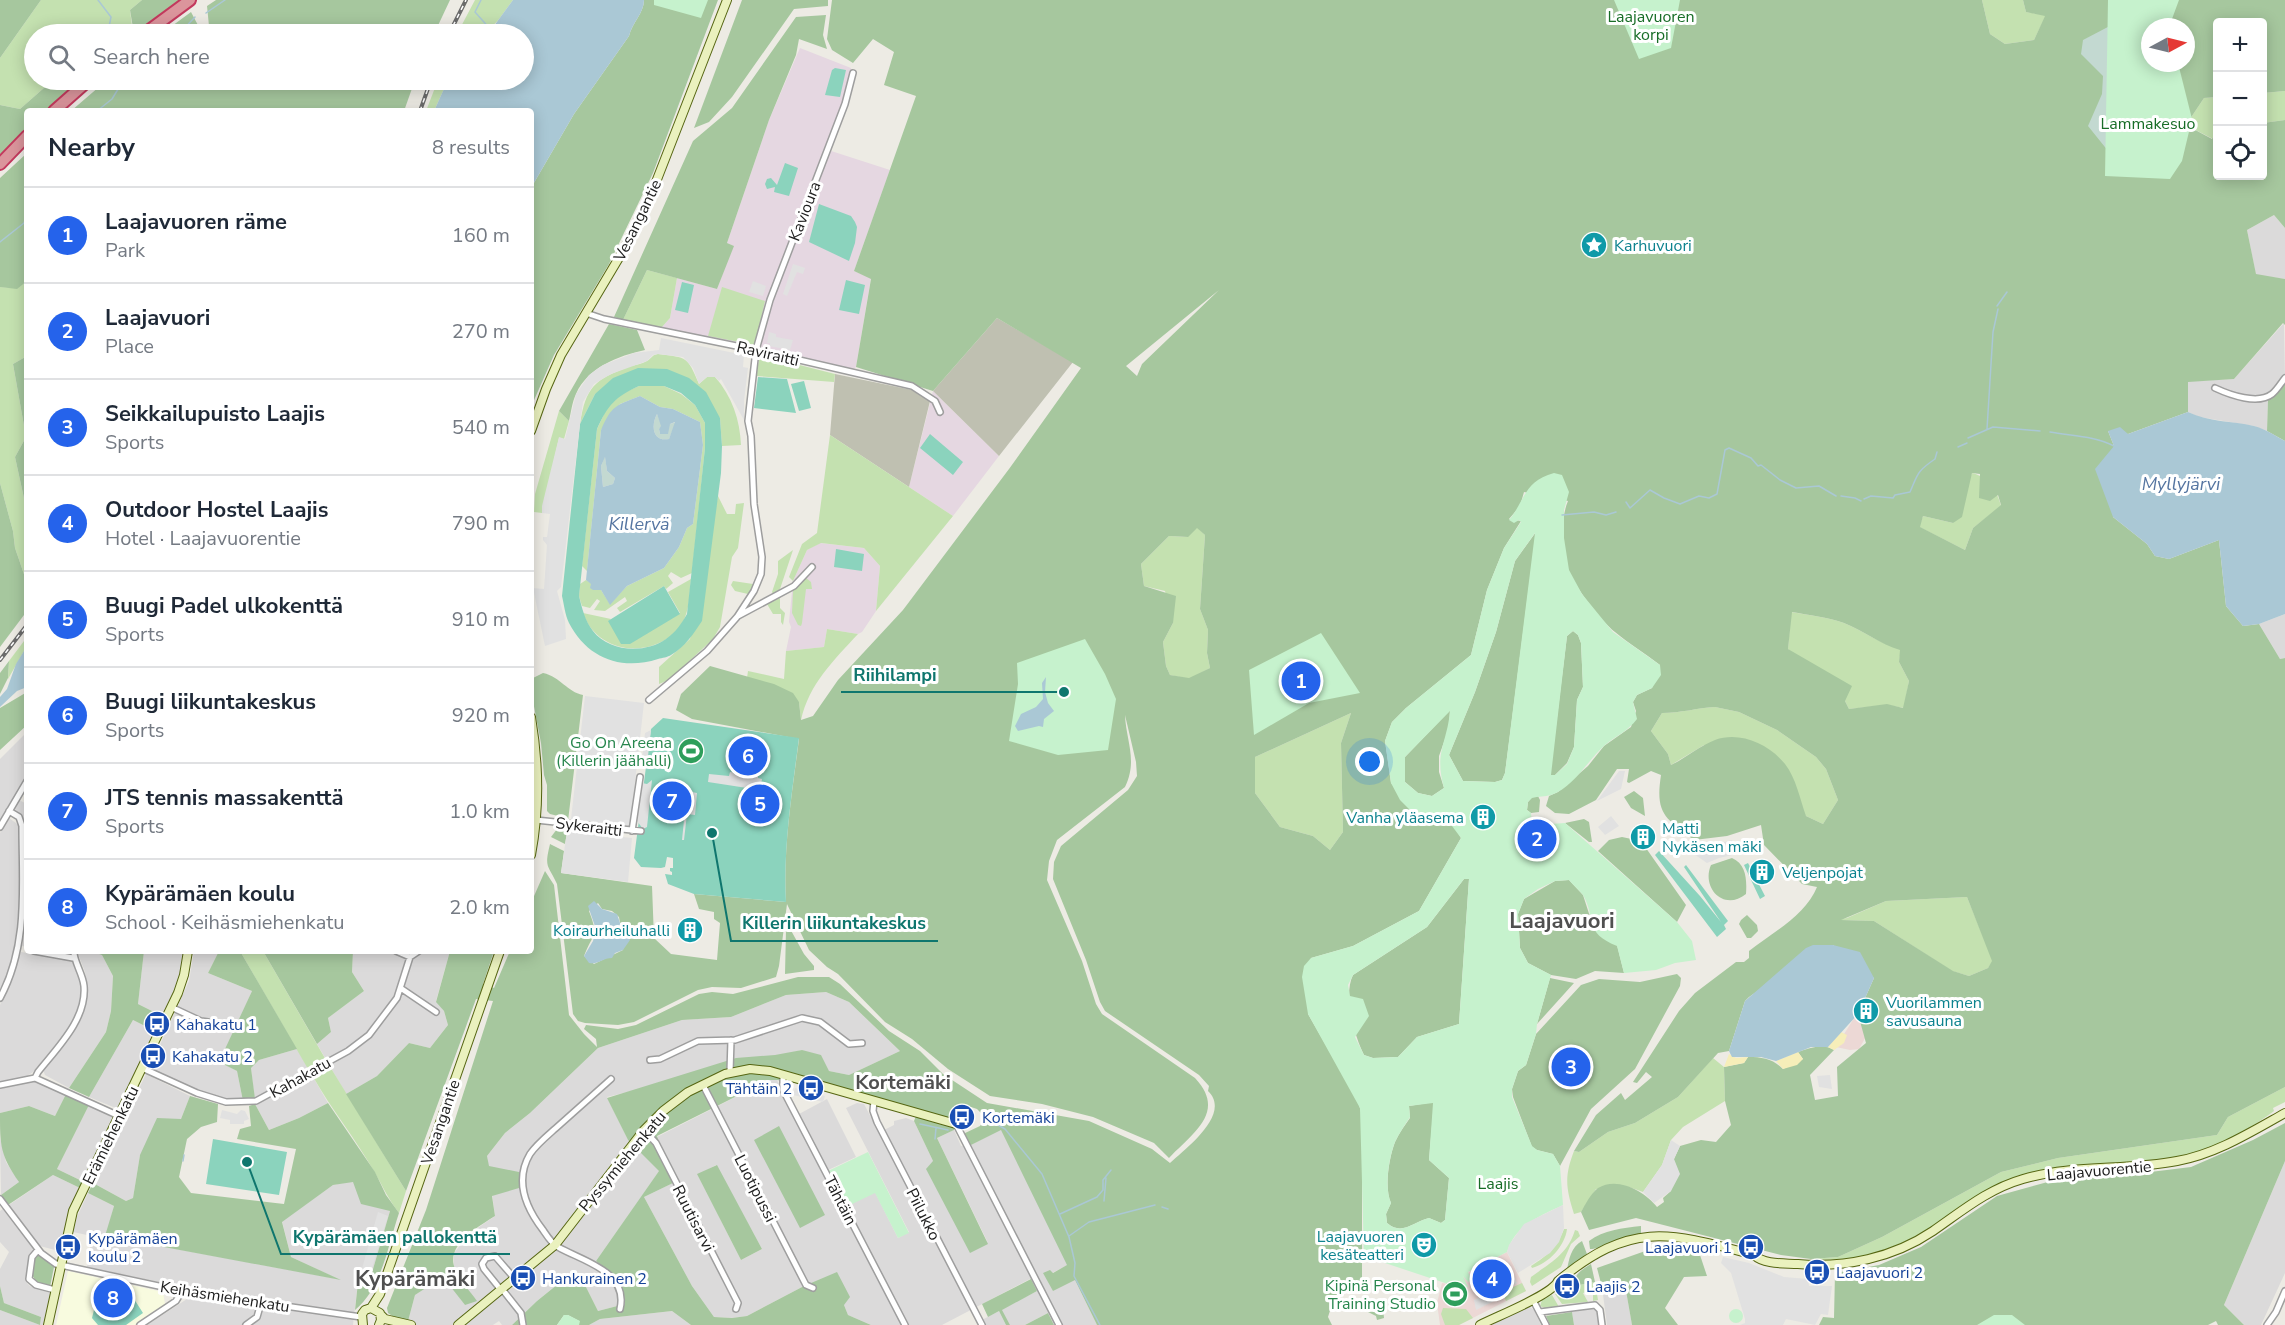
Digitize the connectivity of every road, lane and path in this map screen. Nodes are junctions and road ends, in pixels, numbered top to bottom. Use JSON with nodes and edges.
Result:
{"nodes":[{"id":1,"x":190,"y":0,"type":"edge"},
{"id":2,"x":727,"y":0,"type":"edge"},
{"id":3,"x":158,"y":24,"type":"edge"},
{"id":4,"x":853,"y":73,"type":"dead end"},
{"id":5,"x":78,"y":90,"type":"edge"},
{"id":6,"x":57,"y":108,"type":"edge"},
{"id":7,"x":24,"y":139,"type":"edge"},
{"id":8,"x":0,"y":164,"type":"edge"},
{"id":9,"x":586,"y":313,"type":"junction"},
{"id":10,"x":756,"y":350,"type":"junction"},
{"id":11,"x":2285,"y":378,"type":"edge"},
{"id":12,"x":2215,"y":388,"type":"dead end"},
{"id":13,"x":940,"y":412,"type":"dead end"},
{"id":14,"x":534,"y":423,"type":"edge"},
{"id":15,"x":812,"y":567,"type":"dead end"},
{"id":16,"x":737,"y":617,"type":"junction"},
{"id":17,"x":649,"y":700,"type":"dead end"},
{"id":18,"x":534,"y":740,"type":"edge"},
{"id":19,"x":640,"y":777,"type":"dead end"},
{"id":20,"x":24,"y":786,"type":"edge"},
{"id":21,"x":9,"y":811,"type":"junction"},
{"id":22,"x":536,"y":820,"type":"junction"},
{"id":23,"x":0,"y":827,"type":"edge"},
{"id":24,"x":632,"y":831,"type":"junction"},
{"id":25,"x":641,"y":831,"type":"dead end"},
{"id":26,"x":534,"y":834,"type":"edge"},
{"id":27,"x":19,"y":948,"type":"junction"},
{"id":28,"x":24,"y":949,"type":"edge"},
{"id":29,"x":73,"y":954,"type":"edge"},
{"id":30,"x":187,"y":954,"type":"edge"},
{"id":31,"x":403,"y":954,"type":"edge"},
{"id":32,"x":414,"y":954,"type":"edge"},
{"id":33,"x":499,"y":954,"type":"edge"},
{"id":34,"x":410,"y":957,"type":"junction"},
{"id":35,"x":402,"y":989,"type":"junction"},
{"id":36,"x":0,"y":999,"type":"edge"},
{"id":37,"x":171,"y":1007,"type":"junction"},
{"id":38,"x":436,"y":1012,"type":"dead end"},
{"id":39,"x":207,"y":1022,"type":"dead end"},
{"id":40,"x":731,"y":1040,"type":"junction"},
{"id":41,"x":862,"y":1043,"type":"dead end"},
{"id":42,"x":650,"y":1060,"type":"dead end"},
{"id":43,"x":142,"y":1068,"type":"junction"},
{"id":44,"x":730,"y":1072,"type":"junction"},
{"id":45,"x":783,"y":1074,"type":"junction"},
{"id":46,"x":35,"y":1078,"type":"junction"},
{"id":47,"x":611,"y":1079,"type":"dead end"},
{"id":48,"x":703,"y":1084,"type":"junction"},
{"id":49,"x":0,"y":1085,"type":"edge"},
{"id":50,"x":874,"y":1101,"type":"junction"},
{"id":51,"x":2285,"y":1113,"type":"edge"},
{"id":52,"x":119,"y":1116,"type":"junction"},
{"id":53,"x":957,"y":1127,"type":"joint"},
{"id":54,"x":644,"y":1131,"type":"junction"},
{"id":55,"x":0,"y":1199,"type":"edge"},
{"id":56,"x":555,"y":1245,"type":"junction"},
{"id":57,"x":38,"y":1250,"type":"junction"},
{"id":58,"x":60,"y":1265,"type":"junction"},
{"id":59,"x":514,"y":1279,"type":"junction"},
{"id":60,"x":1558,"y":1281,"type":"junction"},
{"id":61,"x":813,"y":1288,"type":"dead end"},
{"id":62,"x":501,"y":1289,"type":"junction"},
{"id":63,"x":55,"y":1290,"type":"junction"},
{"id":64,"x":182,"y":1291,"type":"junction"},
{"id":65,"x":2285,"y":1291,"type":"edge"},
{"id":66,"x":381,"y":1294,"type":"junction"},
{"id":67,"x":1533,"y":1299,"type":"junction"},
{"id":68,"x":261,"y":1303,"type":"junction"},
{"id":69,"x":371,"y":1308,"type":"junction"},
{"id":70,"x":620,"y":1309,"type":"dead end"},
{"id":71,"x":736,"y":1309,"type":"dead end"},
{"id":72,"x":1508,"y":1310,"type":"junction"},
{"id":73,"x":1540,"y":1312,"type":"junction"},
{"id":74,"x":380,"y":1314,"type":"junction"},
{"id":75,"x":360,"y":1320,"type":"edge"},
{"id":76,"x":399,"y":1323,"type":"junction"},
{"id":77,"x":48,"y":1325,"type":"edge"},
{"id":78,"x":140,"y":1325,"type":"edge"},
{"id":79,"x":246,"y":1325,"type":"edge"},
{"id":80,"x":379,"y":1325,"type":"edge"},
{"id":81,"x":387,"y":1325,"type":"edge"},
{"id":82,"x":411,"y":1325,"type":"edge"},
{"id":83,"x":458,"y":1325,"type":"edge"},
{"id":84,"x":523,"y":1325,"type":"edge"},
{"id":85,"x":905,"y":1325,"type":"edge"},
{"id":86,"x":982,"y":1325,"type":"edge"},
{"id":87,"x":1059,"y":1325,"type":"edge"},
{"id":88,"x":1480,"y":1325,"type":"edge"},
{"id":89,"x":1546,"y":1325,"type":"edge"},
{"id":90,"x":1602,"y":1325,"type":"edge"},
{"id":91,"x":2267,"y":1325,"type":"edge"}],
"edges":[{"from":1,"to":3,"type":"highway"},
{"from":2,"to":9,"type":"street","name":"Vesangantie"},
{"from":4,"to":10,"type":"street","name":"Kavioura"},
{"from":5,"to":6,"type":"highway"},
{"from":7,"to":8,"type":"highway"},
{"from":9,"to":10,"type":"street","name":"Raviraitti"},
{"from":9,"to":14,"type":"street","name":"Vesangantie"},
{"from":10,"to":13,"type":"street","name":"Raviraitti"},
{"from":10,"to":16,"type":"street","name":"Kavioura"},
{"from":11,"to":12,"type":"street"},
{"from":15,"to":16,"type":"street"},
{"from":16,"to":17,"type":"street"},
{"from":18,"to":22,"type":"street"},
{"from":19,"to":24,"type":"street"},
{"from":20,"to":21,"type":"street"},
{"from":21,"to":23,"type":"street"},
{"from":21,"to":27,"type":"street"},
{"from":22,"to":24,"type":"street","name":"Sykeraitti"},
{"from":22,"to":26,"type":"street"},
{"from":24,"to":25,"type":"street","name":"Sykeraitti"},
{"from":27,"to":28,"type":"street"},
{"from":27,"to":36,"type":"street"},
{"from":29,"to":46,"type":"street"},
{"from":30,"to":37,"type":"street","name":"Erämiehenkatu"},
{"from":31,"to":34,"type":"street"},
{"from":32,"to":34,"type":"street"},
{"from":33,"to":66,"type":"street","name":"Vesangantie"},
{"from":34,"to":35,"type":"street","name":"Kahakatu"},
{"from":35,"to":38,"type":"street"},
{"from":35,"to":43,"type":"street","name":"Kahakatu"},
{"from":37,"to":39,"type":"street"},
{"from":37,"to":43,"type":"street","name":"Erämiehenkatu"},
{"from":40,"to":41,"type":"street"},
{"from":40,"to":42,"type":"street"},
{"from":40,"to":44,"type":"street"},
{"from":43,"to":52,"type":"street","name":"Erämiehenkatu"},
{"from":44,"to":45,"type":"street","name":"Pyssymiehenkatu"},
{"from":44,"to":48,"type":"street","name":"Pyssymiehenkatu"},
{"from":45,"to":50,"type":"street","name":"Pyssymiehenkatu"},
{"from":45,"to":85,"type":"street","name":"Tähtäin"},
{"from":46,"to":49,"type":"street"},
{"from":46,"to":52,"type":"street"},
{"from":47,"to":56,"type":"street"},
{"from":48,"to":54,"type":"street","name":"Pyssymiehenkatu"},
{"from":48,"to":61,"type":"street","name":"Luotipussi"},
{"from":50,"to":53,"type":"street","name":"Pyssymiehenkatu"},
{"from":50,"to":86,"type":"street","name":"Piilukko"},
{"from":51,"to":60,"type":"street","name":"Laajavuorentie"},
{"from":52,"to":58,"type":"street","name":"Erämiehenkatu"},
{"from":53,"to":87,"type":"street","name":"Pyssymiehenkatu"},
{"from":54,"to":56,"type":"street","name":"Pyssymiehenkatu"},
{"from":54,"to":71,"type":"street","name":"Ruutisarvi"},
{"from":55,"to":57,"type":"street"},
{"from":56,"to":59,"type":"street","name":"Pyssymiehenkatu"},
{"from":56,"to":70,"type":"street"},
{"from":57,"to":58,"type":"street"},
{"from":57,"to":63,"type":"street"},
{"from":58,"to":63,"type":"street","name":"Erämiehenkatu"},
{"from":58,"to":64,"type":"street","name":"Keihäsmiehenkatu"},
{"from":59,"to":62,"type":"street","name":"Pyssymiehenkatu"},
{"from":59,"to":62,"type":"street"},
{"from":60,"to":67,"type":"street","name":"Laajavuorentie"},
{"from":60,"to":72,"type":"street","name":"Laajavuorentie"},
{"from":62,"to":83,"type":"street","name":"Pyssymiehenkatu"},
{"from":62,"to":84,"type":"street"},
{"from":63,"to":77,"type":"street","name":"Erämiehenkatu"},
{"from":64,"to":68,"type":"street","name":"Keihäsmiehenkatu"},
{"from":64,"to":78,"type":"street"},
{"from":65,"to":91,"type":"street"},
{"from":66,"to":69,"type":"street","name":"Vesangantie"},
{"from":66,"to":74,"type":"street","name":"Vesangantie"},
{"from":67,"to":72,"type":"street","name":"Laajavuorentie"},
{"from":67,"to":73,"type":"street"},
{"from":68,"to":75,"type":"street","name":"Keihäsmiehenkatu"},
{"from":68,"to":79,"type":"street"},
{"from":69,"to":74,"type":"street"},
{"from":69,"to":75,"type":"street","name":"Vesangantie"},
{"from":72,"to":88,"type":"street","name":"Laajavuorentie"},
{"from":73,"to":89,"type":"street"},
{"from":73,"to":90,"type":"street"},
{"from":74,"to":76,"type":"street"},
{"from":74,"to":80,"type":"street","name":"Vesangantie"},
{"from":76,"to":81,"type":"street"},
{"from":76,"to":82,"type":"street"}]}
